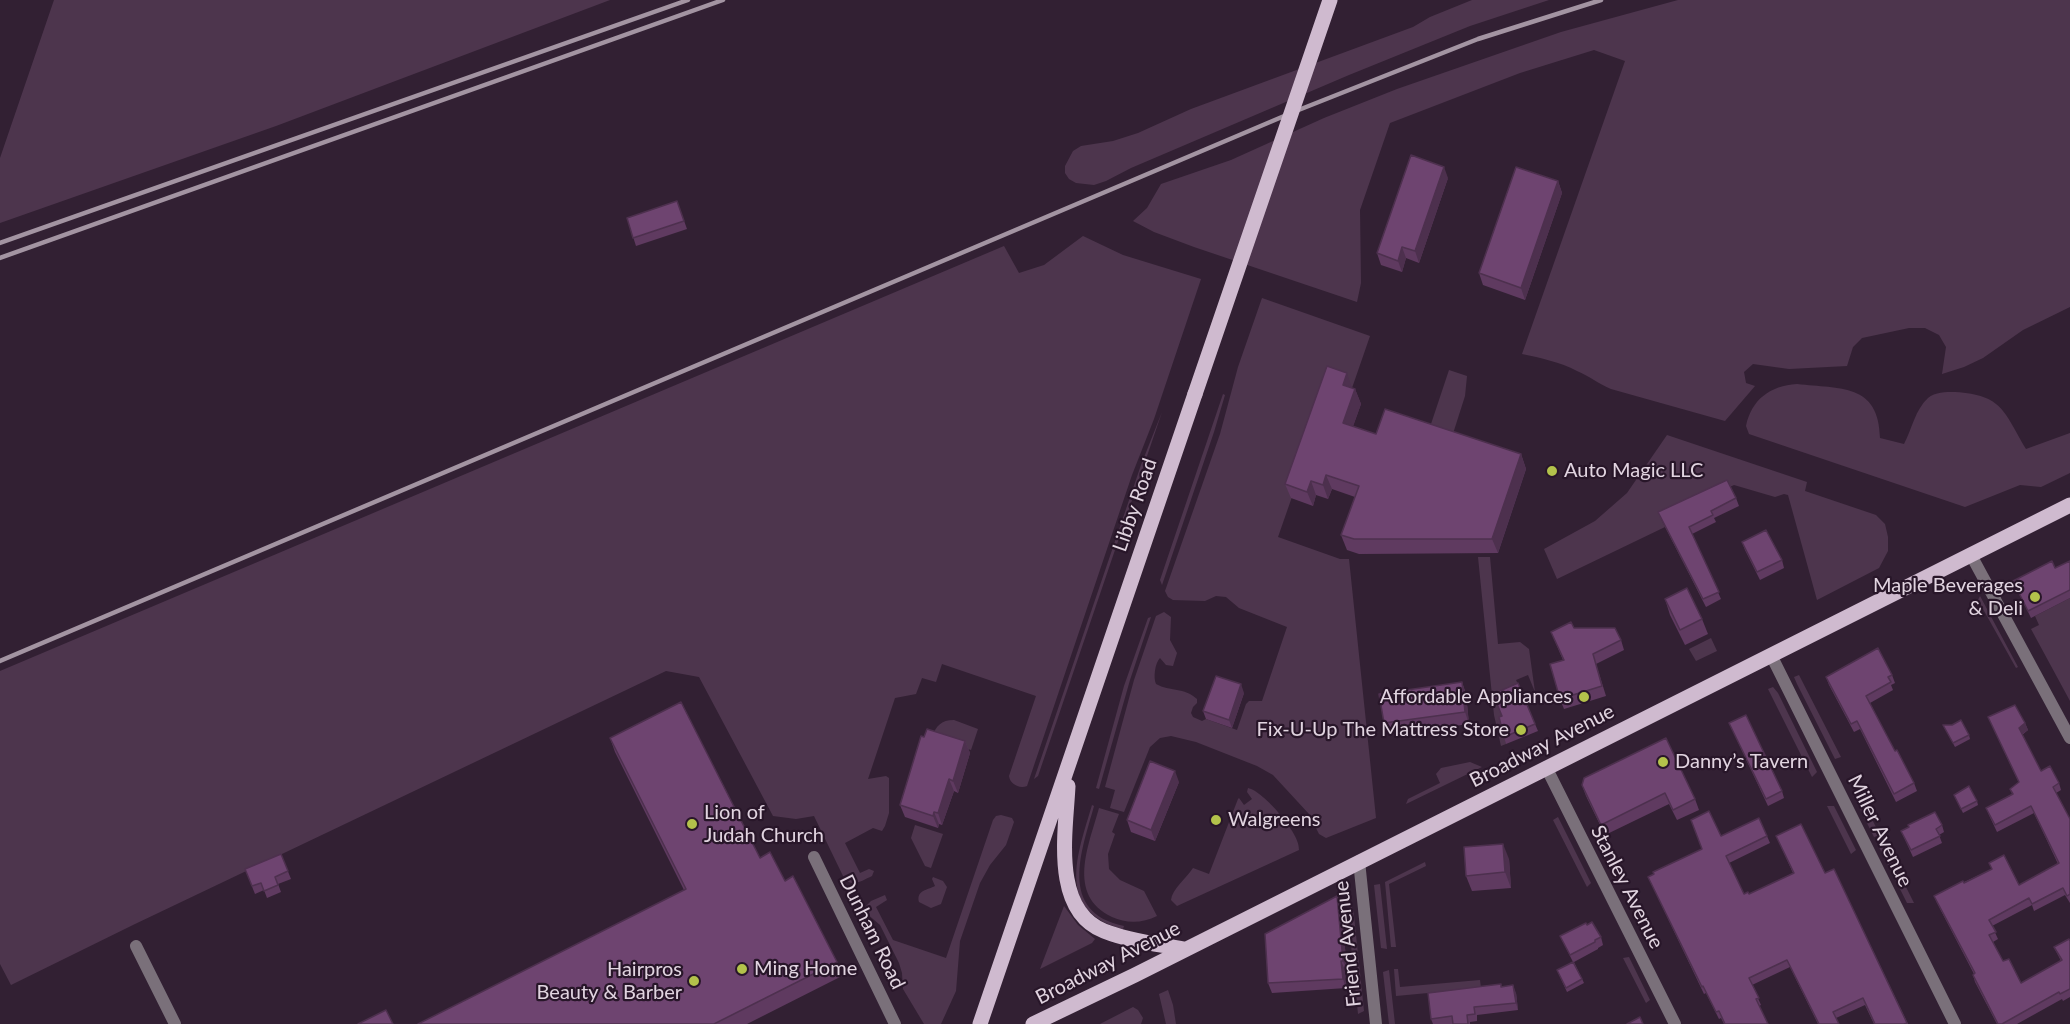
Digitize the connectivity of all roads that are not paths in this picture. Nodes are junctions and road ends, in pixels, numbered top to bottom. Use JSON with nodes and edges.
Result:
{"nodes":[{"id":1,"x":1330,"y":0,"type":"edge"},
{"id":2,"x":2070,"y":505,"type":"edge"},
{"id":3,"x":1971,"y":555,"type":"junction"},
{"id":4,"x":1771,"y":655,"type":"junction"},
{"id":5,"x":2070,"y":738,"type":"edge"},
{"id":6,"x":1546,"y":767,"type":"junction"},
{"id":7,"x":1068,"y":768,"type":"junction"},
{"id":8,"x":814,"y":856,"type":"dead end"},
{"id":9,"x":1359,"y":861,"type":"junction"},
{"id":10,"x":136,"y":946,"type":"dead end"},
{"id":11,"x":1185,"y":949,"type":"junction"},
{"id":12,"x":175,"y":1024,"type":"edge"},
{"id":13,"x":895,"y":1024,"type":"edge"},
{"id":14,"x":980,"y":1024,"type":"edge"},
{"id":15,"x":1033,"y":1024,"type":"edge"},
{"id":16,"x":1376,"y":1024,"type":"edge"},
{"id":17,"x":1674,"y":1024,"type":"edge"},
{"id":18,"x":1955,"y":1024,"type":"edge"}],
"edges":[{"from":1,"to":7,"type":"main road","name":"Libby Road","bridge":true},
{"from":2,"to":3,"type":"main road","name":"Broadway Avenue"},
{"from":3,"to":4,"type":"main road","name":"Broadway Avenue"},
{"from":3,"to":5,"type":"street"},
{"from":4,"to":6,"type":"main road","name":"Broadway Avenue"},
{"from":4,"to":18,"type":"street","name":"Miller Avenue"},
{"from":6,"to":9,"type":"main road","name":"Broadway Avenue"},
{"from":6,"to":17,"type":"street","name":"Stanley Avenue"},
{"from":7,"to":11,"type":"main road"},
{"from":7,"to":14,"type":"main road","name":"Libby Road"},
{"from":8,"to":13,"type":"street","name":"Dunham Road"},
{"from":9,"to":11,"type":"main road","name":"Broadway Avenue"},
{"from":9,"to":16,"type":"street","name":"Friend Avenue"},
{"from":10,"to":12,"type":"street"},
{"from":11,"to":15,"type":"main road","name":"Broadway Avenue"}]}
